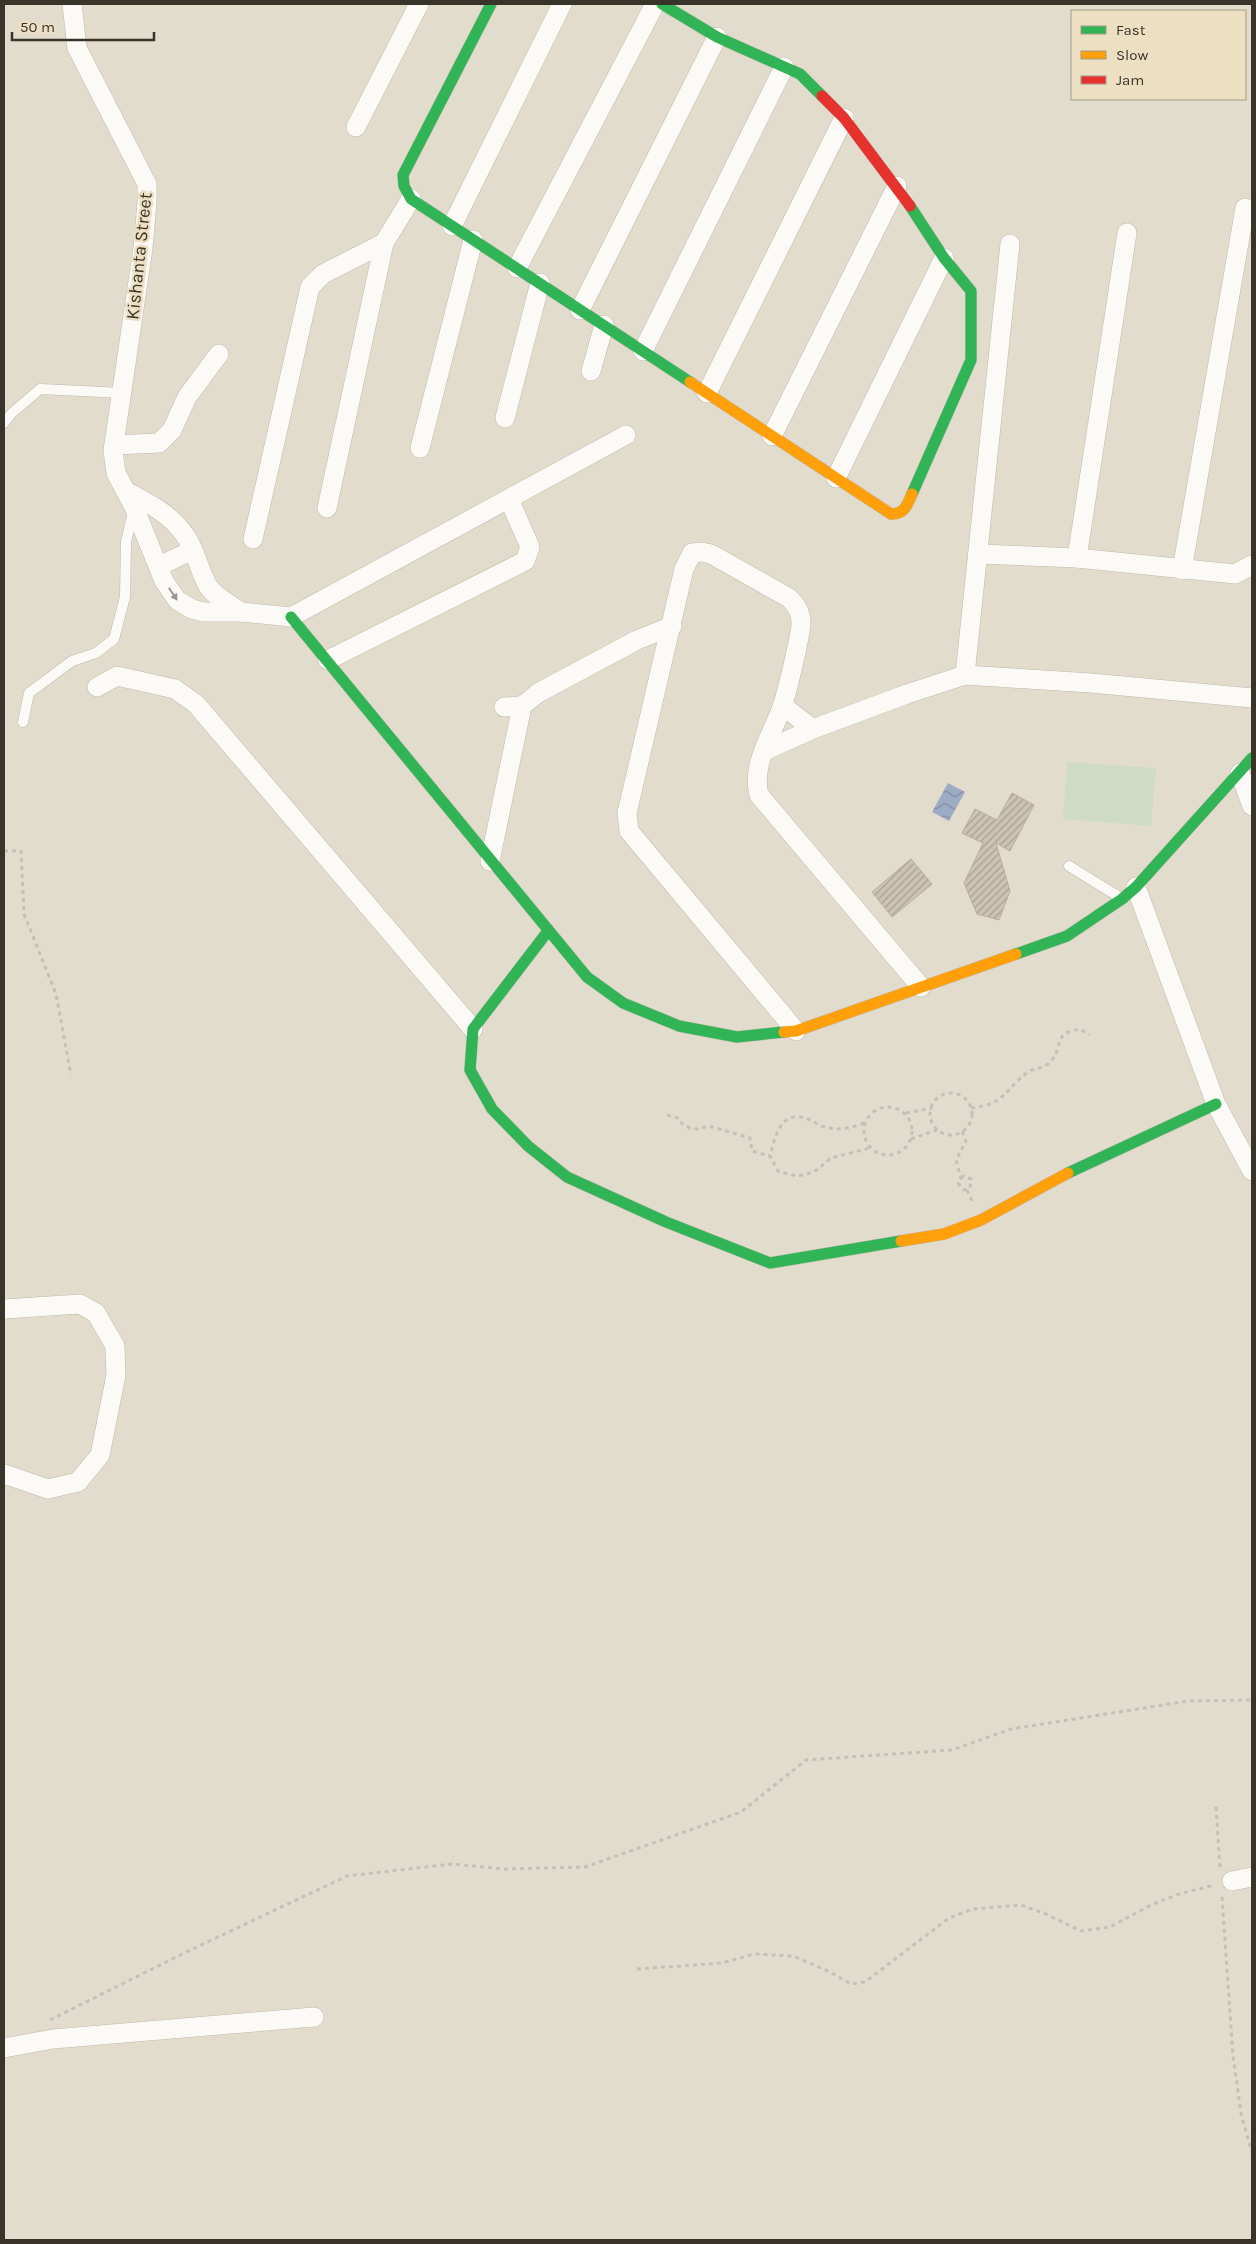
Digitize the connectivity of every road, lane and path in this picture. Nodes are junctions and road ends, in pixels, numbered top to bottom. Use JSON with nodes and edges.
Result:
{"nodes":[{"id":1,"x":72,"y":4,"type":"edge"},
{"id":2,"x":419,"y":4,"type":"edge"},
{"id":3,"x":491,"y":4,"type":"edge"},
{"id":4,"x":562,"y":4,"type":"edge"},
{"id":5,"x":655,"y":4,"type":"edge"},
{"id":6,"x":662,"y":4,"type":"edge"},
{"id":7,"x":717,"y":37,"type":"junction"},
{"id":8,"x":784,"y":67,"type":"junction"},
{"id":9,"x":844,"y":118,"type":"junction"},
{"id":10,"x":356,"y":127,"type":"dead end"},
{"id":11,"x":897,"y":186,"type":"junction"},
{"id":12,"x":411,"y":198,"type":"junction"},
{"id":13,"x":1245,"y":208,"type":"dead end"},
{"id":14,"x":452,"y":226,"type":"junction"},
{"id":15,"x":1127,"y":233,"type":"dead end"},
{"id":16,"x":473,"y":240,"type":"junction"},
{"id":17,"x":384,"y":243,"type":"junction"},
{"id":18,"x":1010,"y":244,"type":"dead end"},
{"id":19,"x":944,"y":258,"type":"junction"},
{"id":20,"x":517,"y":268,"type":"junction"},
{"id":21,"x":540,"y":283,"type":"junction"},
{"id":22,"x":580,"y":310,"type":"junction"},
{"id":23,"x":604,"y":325,"type":"junction"},
{"id":24,"x":643,"y":351,"type":"junction"},
{"id":25,"x":219,"y":354,"type":"dead end"},
{"id":26,"x":591,"y":371,"type":"dead end"},
{"id":27,"x":123,"y":393,"type":"junction"},
{"id":28,"x":707,"y":393,"type":"junction"},
{"id":29,"x":505,"y":418,"type":"dead end"},
{"id":30,"x":4,"y":423,"type":"edge"},
{"id":31,"x":626,"y":435,"type":"dead end"},
{"id":32,"x":772,"y":436,"type":"junction"},
{"id":33,"x":114,"y":445,"type":"junction"},
{"id":34,"x":420,"y":448,"type":"dead end"},
{"id":35,"x":836,"y":478,"type":"junction"},
{"id":36,"x":134,"y":499,"type":"junction"},
{"id":37,"x":510,"y":499,"type":"junction"},
{"id":38,"x":327,"y":508,"type":"dead end"},
{"id":39,"x":253,"y":539,"type":"dead end"},
{"id":40,"x":189,"y":542,"type":"junction"},
{"id":41,"x":978,"y":554,"type":"junction"},
{"id":42,"x":155,"y":558,"type":"junction"},
{"id":43,"x":1078,"y":558,"type":"junction"},
{"id":44,"x":1252,"y":565,"type":"edge"},
{"id":45,"x":1182,"y":570,"type":"junction"},
{"id":46,"x":240,"y":612,"type":"junction"},
{"id":47,"x":291,"y":617,"type":"junction"},
{"id":48,"x":672,"y":626,"type":"junction"},
{"id":49,"x":328,"y":660,"type":"junction"},
{"id":50,"x":965,"y":675,"type":"junction"},
{"id":51,"x":97,"y":687,"type":"dead end"},
{"id":52,"x":1252,"y":698,"type":"edge"},
{"id":53,"x":783,"y":706,"type":"junction"},
{"id":54,"x":23,"y":722,"type":"dead end"},
{"id":55,"x":813,"y":729,"type":"junction"},
{"id":56,"x":764,"y":751,"type":"junction"},
{"id":57,"x":1252,"y":758,"type":"edge"},
{"id":58,"x":1240,"y":773,"type":"junction"},
{"id":59,"x":1252,"y":806,"type":"edge"},
{"id":60,"x":4,"y":851,"type":"edge"},
{"id":61,"x":490,"y":861,"type":"junction"},
{"id":62,"x":1069,"y":866,"type":"dead end"},
{"id":63,"x":1129,"y":893,"type":"junction"},
{"id":64,"x":548,"y":931,"type":"junction"},
{"id":65,"x":921,"y":987,"type":"junction"},
{"id":66,"x":473,"y":1029,"type":"junction"},
{"id":67,"x":796,"y":1031,"type":"junction"},
{"id":68,"x":1089,"y":1035,"type":"dead end"},
{"id":69,"x":71,"y":1075,"type":"dead end"},
{"id":70,"x":1216,"y":1104,"type":"junction"},
{"id":71,"x":932,"y":1108,"type":"junction"},
{"id":72,"x":971,"y":1108,"type":"junction"},
{"id":73,"x":906,"y":1113,"type":"junction"},
{"id":74,"x":667,"y":1116,"type":"dead end"},
{"id":75,"x":864,"y":1123,"type":"junction"},
{"id":76,"x":938,"y":1130,"type":"junction"},
{"id":77,"x":962,"y":1131,"type":"junction"},
{"id":78,"x":911,"y":1139,"type":"junction"},
{"id":79,"x":870,"y":1148,"type":"junction"},
{"id":80,"x":770,"y":1156,"type":"junction"},
{"id":81,"x":1251,"y":1162,"type":"edge"},
{"id":82,"x":961,"y":1178,"type":"junction"},
{"id":83,"x":4,"y":1309,"type":"edge"},
{"id":84,"x":4,"y":1474,"type":"edge"},
{"id":85,"x":1252,"y":1700,"type":"edge"},
{"id":86,"x":1216,"y":1807,"type":"dead end"},
{"id":87,"x":1252,"y":1877,"type":"edge"},
{"id":88,"x":1226,"y":1882,"type":"junction"},
{"id":89,"x":637,"y":1969,"type":"dead end"},
{"id":90,"x":314,"y":2017,"type":"dead end"},
{"id":91,"x":45,"y":2022,"type":"dead end"},
{"id":92,"x":4,"y":2048,"type":"edge"},
{"id":93,"x":1252,"y":2154,"type":"edge"}],
"edges":[{"from":1,"to":27,"type":"street","name":"Kishanta Street"},
{"from":2,"to":10,"type":"street"},
{"from":3,"to":12,"type":"street"},
{"from":4,"to":14,"type":"street"},
{"from":5,"to":20,"type":"street"},
{"from":6,"to":7,"type":"street"},
{"from":7,"to":8,"type":"street"},
{"from":7,"to":22,"type":"street"},
{"from":8,"to":9,"type":"street"},
{"from":8,"to":24,"type":"street"},
{"from":9,"to":11,"type":"street"},
{"from":9,"to":28,"type":"street"},
{"from":11,"to":19,"type":"street"},
{"from":11,"to":32,"type":"street"},
{"from":12,"to":14,"type":"street"},
{"from":12,"to":17,"type":"street"},
{"from":13,"to":45,"type":"street"},
{"from":14,"to":16,"type":"street"},
{"from":15,"to":43,"type":"street"},
{"from":16,"to":20,"type":"street"},
{"from":16,"to":34,"type":"street"},
{"from":17,"to":38,"type":"street"},
{"from":17,"to":39,"type":"street"},
{"from":18,"to":41,"type":"street"},
{"from":19,"to":35,"type":"street"},
{"from":19,"to":35,"type":"street"},
{"from":20,"to":21,"type":"street"},
{"from":21,"to":22,"type":"street"},
{"from":21,"to":29,"type":"street"},
{"from":22,"to":23,"type":"street"},
{"from":23,"to":24,"type":"street"},
{"from":23,"to":26,"type":"street"},
{"from":24,"to":28,"type":"street"},
{"from":25,"to":33,"type":"street"},
{"from":27,"to":30,"type":"lane"},
{"from":27,"to":33,"type":"street","name":"Kishanta Street"},
{"from":28,"to":32,"type":"street"},
{"from":31,"to":37,"type":"street"},
{"from":32,"to":35,"type":"street"},
{"from":33,"to":36,"type":"street","name":"Kishanta Street"},
{"from":36,"to":40,"type":"street"},
{"from":36,"to":42,"type":"street","name":"Kishanta Street"},
{"from":36,"to":54,"type":"lane"},
{"from":37,"to":47,"type":"street"},
{"from":37,"to":49,"type":"street"},
{"from":40,"to":42,"type":"street"},
{"from":40,"to":46,"type":"street"},
{"from":41,"to":43,"type":"street"},
{"from":41,"to":50,"type":"street"},
{"from":42,"to":46,"type":"street","name":"Kishanta Street","one_way":true},
{"from":43,"to":45,"type":"street"},
{"from":44,"to":45,"type":"street"},
{"from":46,"to":47,"type":"street","name":"Kishanta Street"},
{"from":47,"to":49,"type":"street"},
{"from":48,"to":53,"type":"street"},
{"from":48,"to":61,"type":"street"},
{"from":48,"to":67,"type":"street"},
{"from":49,"to":61,"type":"street"},
{"from":50,"to":52,"type":"street"},
{"from":50,"to":55,"type":"street"},
{"from":51,"to":66,"type":"street"},
{"from":53,"to":55,"type":"street"},
{"from":53,"to":56,"type":"street"},
{"from":55,"to":56,"type":"street"},
{"from":56,"to":65,"type":"street"},
{"from":57,"to":58,"type":"street"},
{"from":58,"to":59,"type":"street"},
{"from":58,"to":63,"type":"street"},
{"from":60,"to":69,"type":"path"},
{"from":61,"to":64,"type":"street"},
{"from":62,"to":63,"type":"lane"},
{"from":63,"to":65,"type":"street"},
{"from":63,"to":70,"type":"street"},
{"from":64,"to":66,"type":"street"},
{"from":64,"to":67,"type":"street"},
{"from":65,"to":67,"type":"street"},
{"from":66,"to":70,"type":"street"},
{"from":68,"to":72,"type":"path"},
{"from":70,"to":81,"type":"street"},
{"from":71,"to":72,"type":"path"},
{"from":71,"to":73,"type":"path"},
{"from":71,"to":76,"type":"path"},
{"from":72,"to":77,"type":"path"},
{"from":73,"to":75,"type":"path"},
{"from":73,"to":78,"type":"path"},
{"from":74,"to":80,"type":"path"},
{"from":75,"to":79,"type":"path"},
{"from":75,"to":80,"type":"path"},
{"from":76,"to":77,"type":"path"},
{"from":76,"to":78,"type":"path"},
{"from":77,"to":82,"type":"path"},
{"from":78,"to":79,"type":"path"},
{"from":79,"to":80,"type":"path"},
{"from":82,"to":82,"type":"path"},
{"from":83,"to":84,"type":"street"},
{"from":85,"to":91,"type":"path"},
{"from":86,"to":88,"type":"path"},
{"from":87,"to":88,"type":"street"},
{"from":88,"to":89,"type":"path"},
{"from":88,"to":93,"type":"path"},
{"from":90,"to":92,"type":"street"}]}
